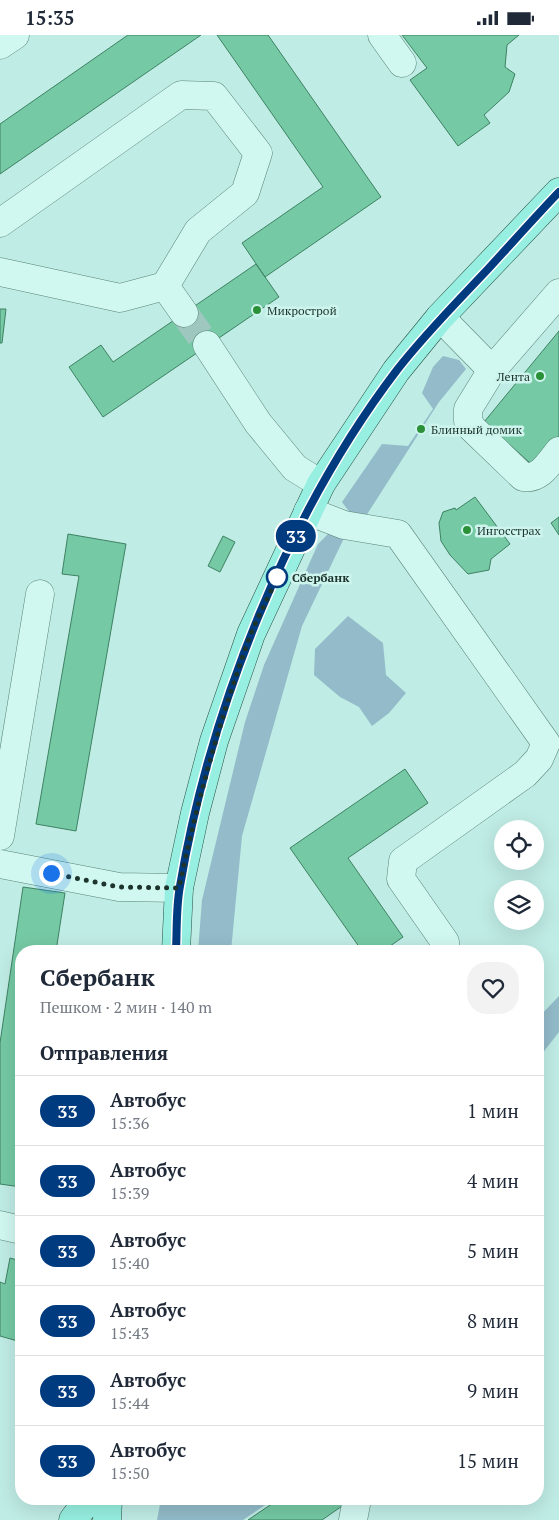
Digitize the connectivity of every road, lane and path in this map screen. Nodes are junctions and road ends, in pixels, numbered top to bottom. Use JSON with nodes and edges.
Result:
{"nodes":[{"id":1,"x":15,"y":35,"type":"edge"},
{"id":2,"x":382,"y":35,"type":"edge"},
{"id":3,"x":0,"y":45,"type":"edge"},
{"id":4,"x":402,"y":63,"type":"dead end"},
{"id":5,"x":559,"y":192,"type":"edge"},
{"id":6,"x":0,"y":223,"type":"edge"},
{"id":7,"x":0,"y":272,"type":"edge"},
{"id":8,"x":165,"y":286,"type":"junction"},
{"id":9,"x":559,"y":293,"type":"edge"},
{"id":10,"x":184,"y":313,"type":"tunnel mouth"},
{"id":11,"x":440,"y":317,"type":"junction"},
{"id":12,"x":207,"y":345,"type":"tunnel mouth"},
{"id":13,"x":492,"y":371,"type":"junction"},
{"id":14,"x":559,"y":451,"type":"edge"},
{"id":15,"x":321,"y":484,"type":"junction"},
{"id":16,"x":308,"y":511,"type":"junction"},
{"id":17,"x":40,"y":594,"type":"dead end"},
{"id":18,"x":553,"y":745,"type":"edge"},
{"id":19,"x":0,"y":836,"type":"edge"},
{"id":20,"x":0,"y":864,"type":"edge"},
{"id":21,"x":179,"y":888,"type":"junction"},
{"id":22,"x":176,"y":945,"type":"edge"},
{"id":23,"x":444,"y":945,"type":"edge"},
{"id":24,"x":0,"y":1225,"type":"edge"},
{"id":25,"x":15,"y":1229,"type":"edge"},
{"id":26,"x":84,"y":1505,"type":"edge"},
{"id":27,"x":108,"y":1505,"type":"edge"},
{"id":28,"x":356,"y":1505,"type":"edge"},
{"id":29,"x":73,"y":1520,"type":"edge"},
{"id":30,"x":107,"y":1520,"type":"edge"},
{"id":31,"x":353,"y":1520,"type":"edge"}],
"edges":[{"from":1,"to":3,"type":"lane"},
{"from":2,"to":4,"type":"lane"},
{"from":5,"to":11,"type":"main road"},
{"from":6,"to":8,"type":"lane"},
{"from":7,"to":8,"type":"lane"},
{"from":8,"to":10,"type":"lane"},
{"from":9,"to":13,"type":"lane"},
{"from":11,"to":13,"type":"lane"},
{"from":11,"to":15,"type":"main road"},
{"from":12,"to":15,"type":"lane"},
{"from":13,"to":14,"type":"lane"},
{"from":15,"to":16,"type":"main road"},
{"from":16,"to":18,"type":"lane"},
{"from":16,"to":21,"type":"main road"},
{"from":17,"to":19,"type":"lane"},
{"from":18,"to":23,"type":"lane"},
{"from":20,"to":21,"type":"lane"},
{"from":21,"to":22,"type":"main road"},
{"from":24,"to":25,"type":"lane"},
{"from":26,"to":29,"type":"main road"},
{"from":27,"to":30,"type":"main road"},
{"from":28,"to":31,"type":"lane"}]}
